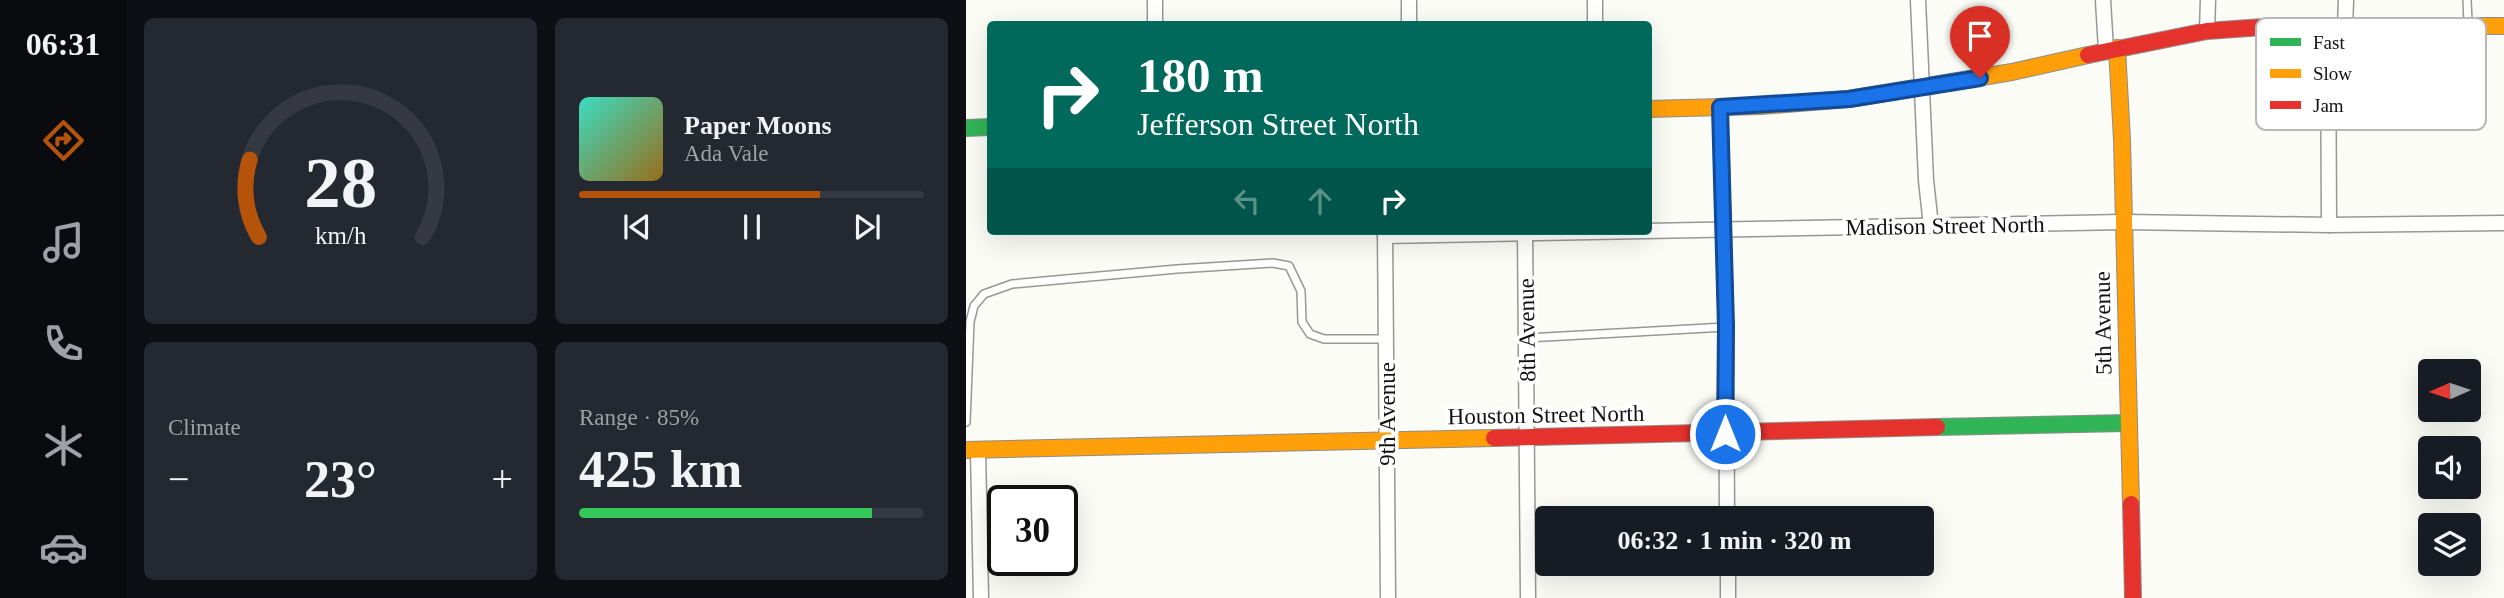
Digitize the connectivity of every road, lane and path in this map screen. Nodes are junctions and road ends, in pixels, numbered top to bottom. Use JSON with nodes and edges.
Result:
{"nodes":[{"id":1,"x":1155,"y":0,"type":"edge"},
{"id":2,"x":1409,"y":0,"type":"edge"},
{"id":3,"x":1595,"y":0,"type":"edge"},
{"id":4,"x":1918,"y":0,"type":"edge"},
{"id":5,"x":2103,"y":0,"type":"edge"},
{"id":6,"x":2208,"y":0,"type":"edge"},
{"id":7,"x":2346,"y":0,"type":"edge"},
{"id":8,"x":2467,"y":0,"type":"edge"},
{"id":9,"x":2346,"y":18,"type":"edge"},
{"id":10,"x":2468,"y":18,"type":"edge"},
{"id":11,"x":1155,"y":21,"type":"edge"},
{"id":12,"x":1409,"y":21,"type":"edge"},
{"id":13,"x":1595,"y":21,"type":"edge"},
{"id":14,"x":2486,"y":26,"type":"edge"},
{"id":15,"x":2504,"y":26,"type":"edge"},
{"id":16,"x":2256,"y":29,"type":"edge"},
{"id":17,"x":2207,"y":31,"type":"junction"},
{"id":18,"x":2111,"y":49,"type":"junction"},
{"id":19,"x":1922,"y":88,"type":"junction"},
{"id":20,"x":1720,"y":107,"type":"junction"},
{"id":21,"x":1652,"y":109,"type":"edge"},
{"id":22,"x":987,"y":127,"type":"edge"},
{"id":23,"x":966,"y":128,"type":"edge"},
{"id":24,"x":2329,"y":130,"type":"edge"},
{"id":25,"x":2124,"y":222,"type":"junction"},
{"id":26,"x":2504,"y":223,"type":"edge"},
{"id":27,"x":2329,"y":225,"type":"junction"},
{"id":28,"x":1931,"y":226,"type":"junction"},
{"id":29,"x":1724,"y":229,"type":"junction"},
{"id":30,"x":1652,"y":230,"type":"edge"},
{"id":31,"x":1385,"y":235,"type":"edge"},
{"id":32,"x":1525,"y":235,"type":"edge"},
{"id":33,"x":1726,"y":327,"type":"junction"},
{"id":34,"x":1527,"y":338,"type":"junction"},
{"id":35,"x":1387,"y":339,"type":"junction"},
{"id":36,"x":966,"y":422,"type":"edge"},
{"id":37,"x":2127,"y":423,"type":"junction"},
{"id":38,"x":1725,"y":434,"type":"junction"},
{"id":39,"x":1528,"y":438,"type":"junction"},
{"id":40,"x":1387,"y":440,"type":"junction"},
{"id":41,"x":972,"y":450,"type":"edge"},
{"id":42,"x":1727,"y":506,"type":"edge"},
{"id":43,"x":1728,"y":576,"type":"edge"},
{"id":44,"x":981,"y":598,"type":"edge"},
{"id":45,"x":1388,"y":598,"type":"edge"},
{"id":46,"x":1528,"y":598,"type":"edge"},
{"id":47,"x":1728,"y":598,"type":"edge"},
{"id":48,"x":2133,"y":598,"type":"edge"}],
"edges":[{"from":1,"to":11,"type":"street"},
{"from":2,"to":12,"type":"street"},
{"from":3,"to":13,"type":"street"},
{"from":4,"to":19,"type":"street"},
{"from":5,"to":18,"type":"street","name":"5th Avenue"},
{"from":6,"to":17,"type":"street"},
{"from":7,"to":9,"type":"street"},
{"from":8,"to":10,"type":"lane"},
{"from":14,"to":15,"type":"street"},
{"from":16,"to":17,"type":"street"},
{"from":17,"to":18,"type":"street"},
{"from":18,"to":19,"type":"street"},
{"from":18,"to":25,"type":"street","name":"5th Avenue"},
{"from":19,"to":20,"type":"street"},
{"from":19,"to":28,"type":"street"},
{"from":20,"to":21,"type":"street"},
{"from":20,"to":29,"type":"street"},
{"from":22,"to":23,"type":"street"},
{"from":24,"to":27,"type":"street"},
{"from":25,"to":27,"type":"street","name":"Madison Street North"},
{"from":25,"to":28,"type":"street","name":"Madison Street North"},
{"from":25,"to":37,"type":"street","name":"5th Avenue"},
{"from":26,"to":27,"type":"street","name":"Madison Street North"},
{"from":28,"to":29,"type":"street","name":"Madison Street North"},
{"from":29,"to":30,"type":"street","name":"Madison Street North"},
{"from":29,"to":33,"type":"street"},
{"from":31,"to":35,"type":"street","name":"9th Avenue"},
{"from":32,"to":34,"type":"street","name":"8th Avenue"},
{"from":33,"to":34,"type":"lane"},
{"from":33,"to":38,"type":"street"},
{"from":34,"to":39,"type":"street","name":"8th Avenue"},
{"from":35,"to":36,"type":"lane"},
{"from":35,"to":40,"type":"street","name":"9th Avenue"},
{"from":37,"to":38,"type":"street","name":"Houston Street North"},
{"from":37,"to":48,"type":"street","name":"5th Avenue"},
{"from":38,"to":39,"type":"street","name":"Houston Street North"},
{"from":38,"to":42,"type":"street"},
{"from":39,"to":40,"type":"street","name":"Houston Street North"},
{"from":39,"to":46,"type":"street","name":"8th Avenue"},
{"from":40,"to":41,"type":"street","name":"Houston Street North"},
{"from":40,"to":45,"type":"street","name":"9th Avenue"},
{"from":41,"to":44,"type":"street"},
{"from":43,"to":47,"type":"street"}]}
